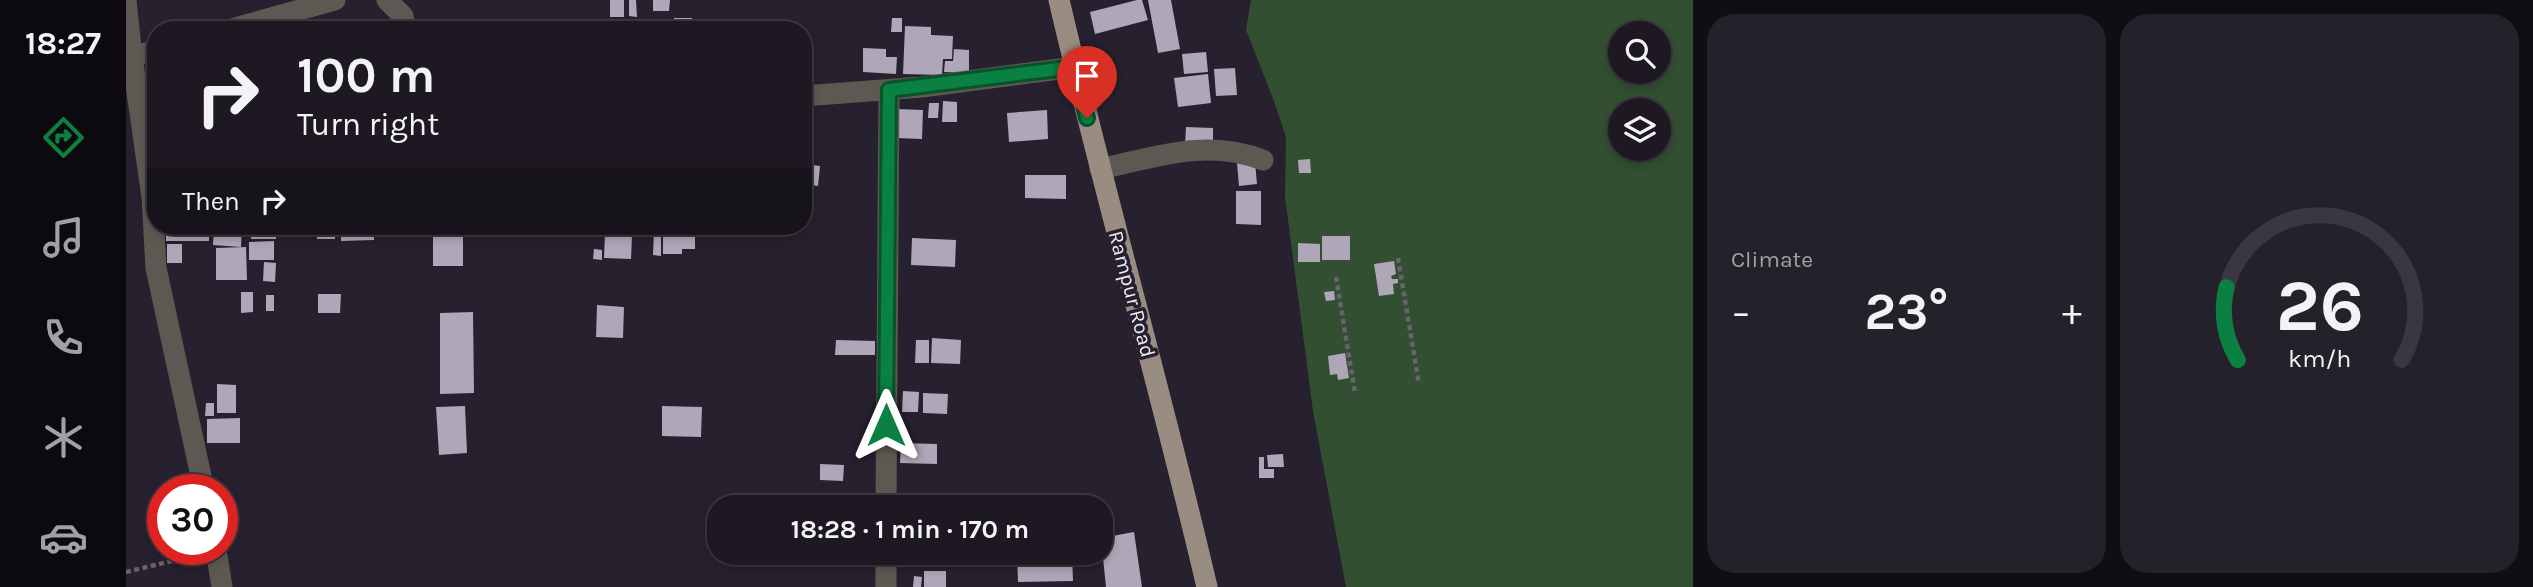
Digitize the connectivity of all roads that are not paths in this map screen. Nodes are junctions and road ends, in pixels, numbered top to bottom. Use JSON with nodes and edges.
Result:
{"nodes":[{"id":1,"x":126,"y":0,"type":"edge"},
{"id":2,"x":335,"y":0,"type":"edge"},
{"id":3,"x":387,"y":0,"type":"edge"},
{"id":4,"x":1059,"y":0,"type":"edge"},
{"id":5,"x":260,"y":21,"type":"edge"},
{"id":6,"x":404,"y":21,"type":"edge"},
{"id":7,"x":147,"y":53,"type":"edge"},
{"id":8,"x":132,"y":57,"type":"junction"},
{"id":9,"x":1075,"y":67,"type":"junction"},
{"id":10,"x":889,"y":90,"type":"junction"},
{"id":11,"x":812,"y":95,"type":"edge"},
{"id":12,"x":147,"y":152,"type":"edge"},
{"id":13,"x":1263,"y":160,"type":"dead end"},
{"id":14,"x":1100,"y":169,"type":"junction"},
{"id":15,"x":155,"y":235,"type":"edge"},
{"id":16,"x":201,"y":474,"type":"edge"},
{"id":17,"x":886,"y":495,"type":"edge"},
{"id":18,"x":218,"y":565,"type":"edge"},
{"id":19,"x":886,"y":565,"type":"edge"},
{"id":20,"x":222,"y":587,"type":"edge"},
{"id":21,"x":886,"y":587,"type":"edge"},
{"id":22,"x":1206,"y":587,"type":"edge"}],
"edges":[{"from":1,"to":8,"type":"street"},
{"from":2,"to":5,"type":"street"},
{"from":3,"to":6,"type":"street"},
{"from":4,"to":9,"type":"main road","name":"Rampur Road"},
{"from":7,"to":8,"type":"street"},
{"from":8,"to":12,"type":"street"},
{"from":9,"to":10,"type":"street"},
{"from":9,"to":14,"type":"main road","name":"Rampur Road"},
{"from":10,"to":11,"type":"street"},
{"from":10,"to":17,"type":"street"},
{"from":13,"to":14,"type":"street"},
{"from":14,"to":22,"type":"main road","name":"Rampur Road"},
{"from":15,"to":16,"type":"street"},
{"from":18,"to":20,"type":"street"},
{"from":19,"to":21,"type":"street"}]}
